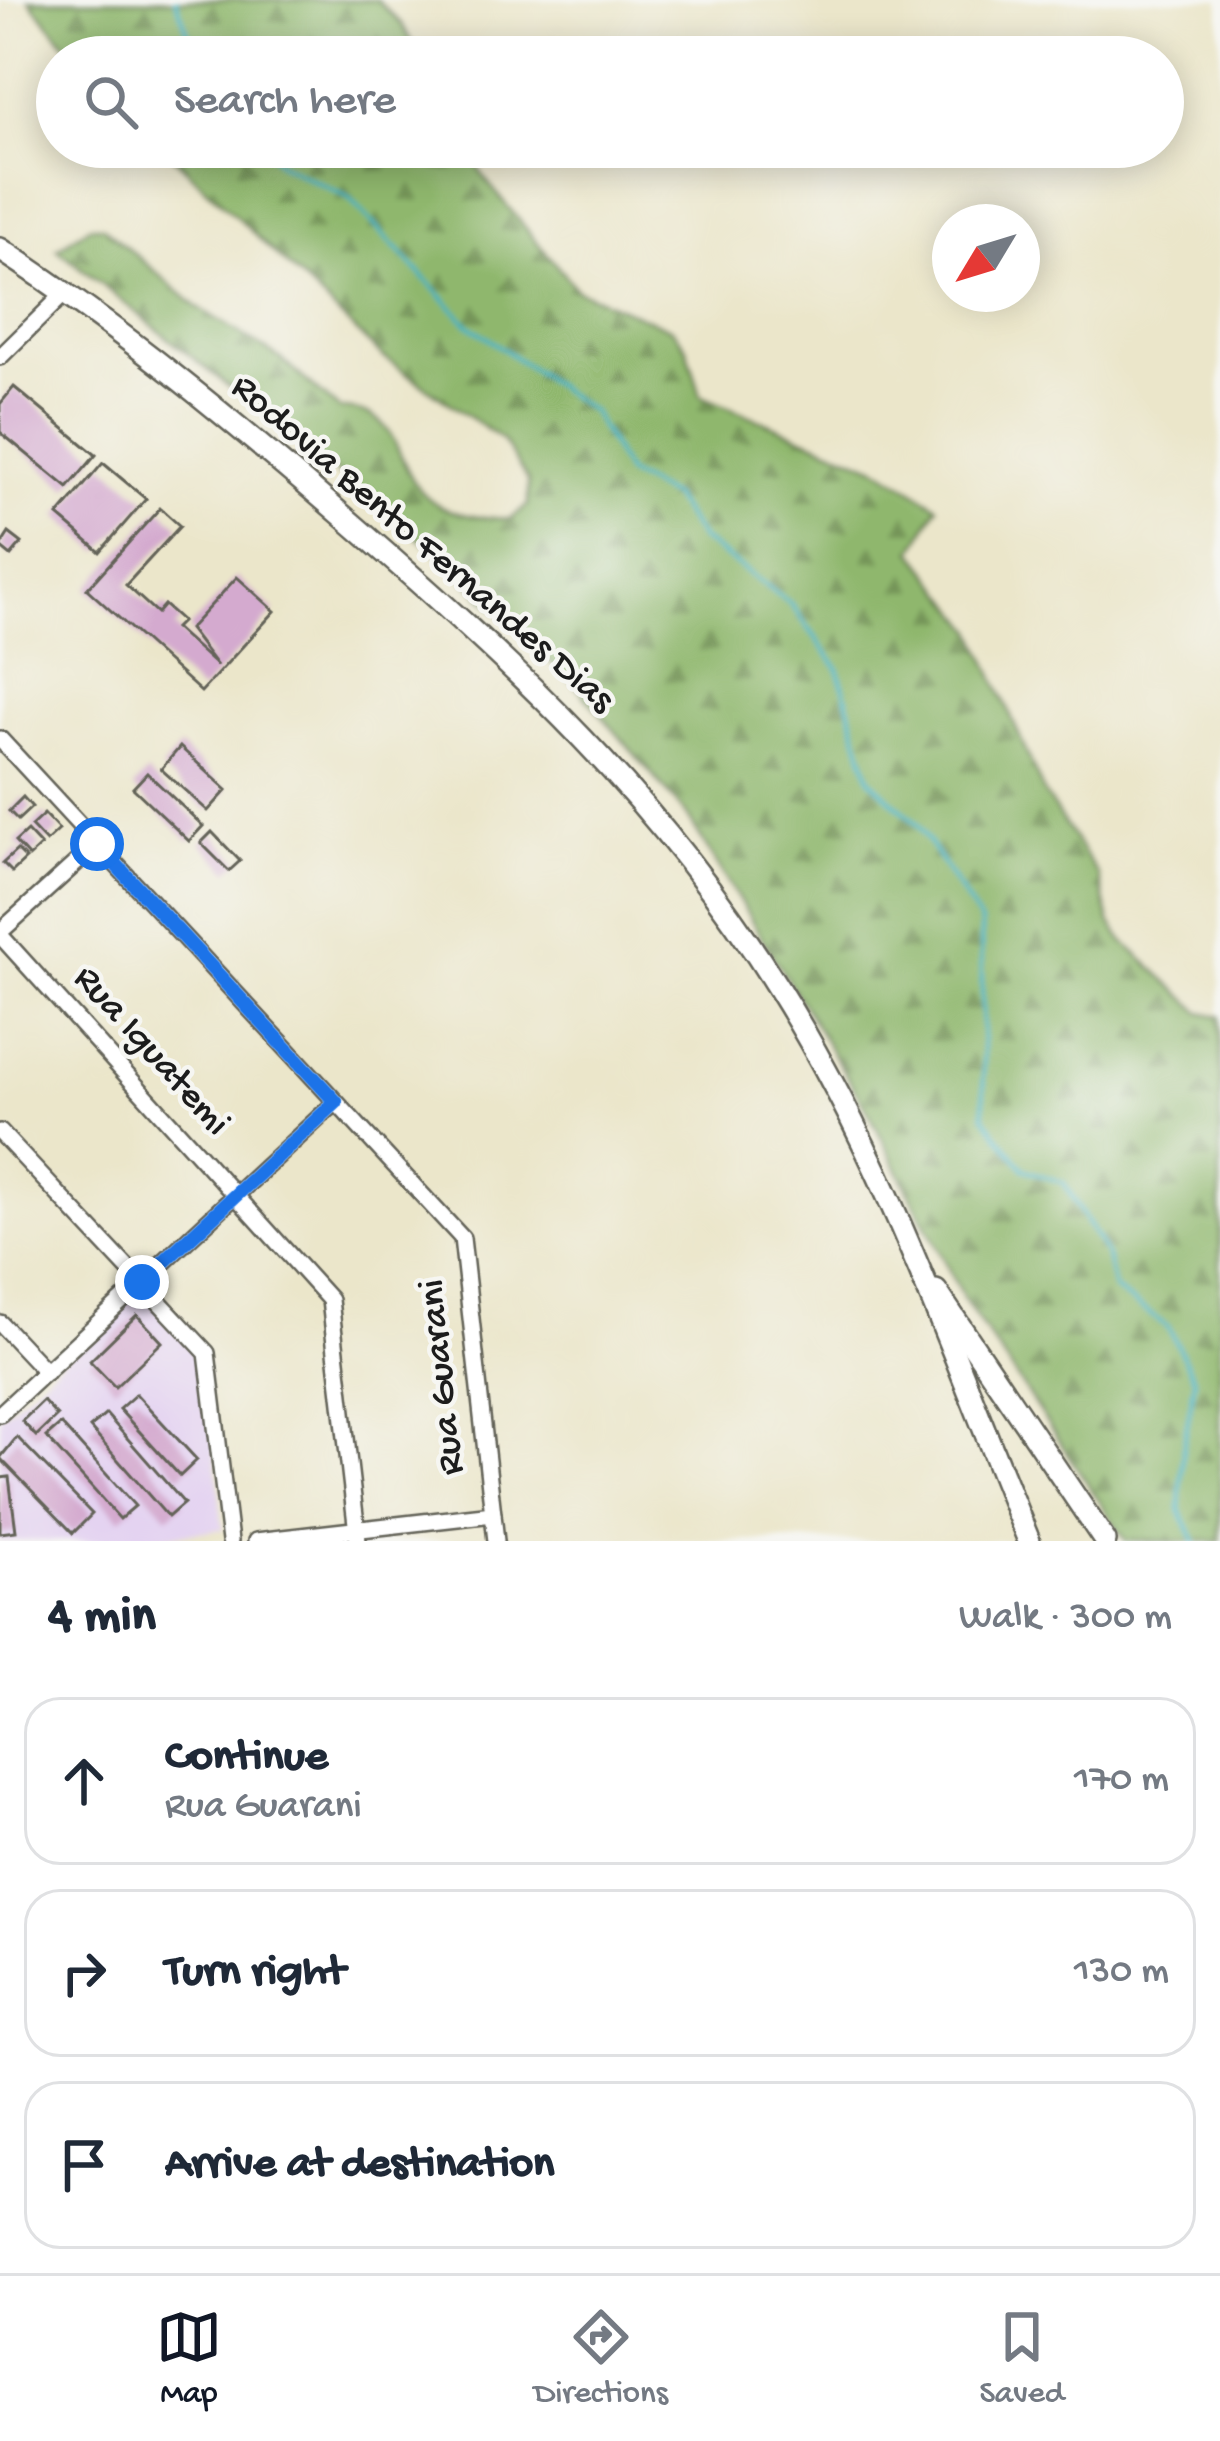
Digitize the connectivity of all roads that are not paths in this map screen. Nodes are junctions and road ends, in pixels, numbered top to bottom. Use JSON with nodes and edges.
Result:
{"nodes":[{"id":1,"x":0,"y":249,"type":"edge"},
{"id":2,"x":66,"y":292,"type":"junction"},
{"id":3,"x":0,"y":357,"type":"edge"},
{"id":4,"x":0,"y":739,"type":"edge"},
{"id":5,"x":97,"y":844,"type":"junction"},
{"id":6,"x":0,"y":934,"type":"edge"},
{"id":7,"x":336,"y":1102,"type":"junction"},
{"id":8,"x":0,"y":1132,"type":"edge"},
{"id":9,"x":236,"y":1196,"type":"junction"},
{"id":10,"x":916,"y":1261,"type":"junction"},
{"id":11,"x":142,"y":1282,"type":"junction"},
{"id":12,"x":0,"y":1323,"type":"edge"},
{"id":13,"x":46,"y":1372,"type":"junction"},
{"id":14,"x":0,"y":1414,"type":"edge"},
{"id":15,"x":493,"y":1514,"type":"junction"},
{"id":16,"x":357,"y":1535,"type":"edge"},
{"id":17,"x":230,"y":1541,"type":"edge"},
{"id":18,"x":256,"y":1541,"type":"edge"},
{"id":19,"x":496,"y":1541,"type":"edge"},
{"id":20,"x":1029,"y":1541,"type":"edge"},
{"id":21,"x":1105,"y":1541,"type":"edge"}],
"edges":[{"from":1,"to":2,"type":"highway","name":"Rodovia Bento Fernandes Dias"},
{"from":2,"to":3,"type":"street"},
{"from":2,"to":10,"type":"highway","name":"Rodovia Bento Fernandes Dias"},
{"from":4,"to":5,"type":"street","name":"Rua Guarani"},
{"from":5,"to":6,"type":"street"},
{"from":5,"to":7,"type":"street","name":"Rua Guarani"},
{"from":6,"to":9,"type":"street","name":"Rua Iguatemi"},
{"from":7,"to":9,"type":"street"},
{"from":7,"to":15,"type":"street","name":"Rua Guarani"},
{"from":8,"to":11,"type":"street"},
{"from":9,"to":11,"type":"street"},
{"from":9,"to":16,"type":"street","name":"Rua Iguatemi"},
{"from":10,"to":20,"type":"highway","name":"Rodovia Bento Fernandes Dias"},
{"from":10,"to":21,"type":"highway","name":"Rodovia Bento Fernandes Dias"},
{"from":11,"to":13,"type":"street"},
{"from":11,"to":17,"type":"street"},
{"from":12,"to":13,"type":"street"},
{"from":13,"to":14,"type":"street"},
{"from":15,"to":16,"type":"street"},
{"from":15,"to":19,"type":"street","name":"Rua Guarani"},
{"from":16,"to":18,"type":"street"}]}
